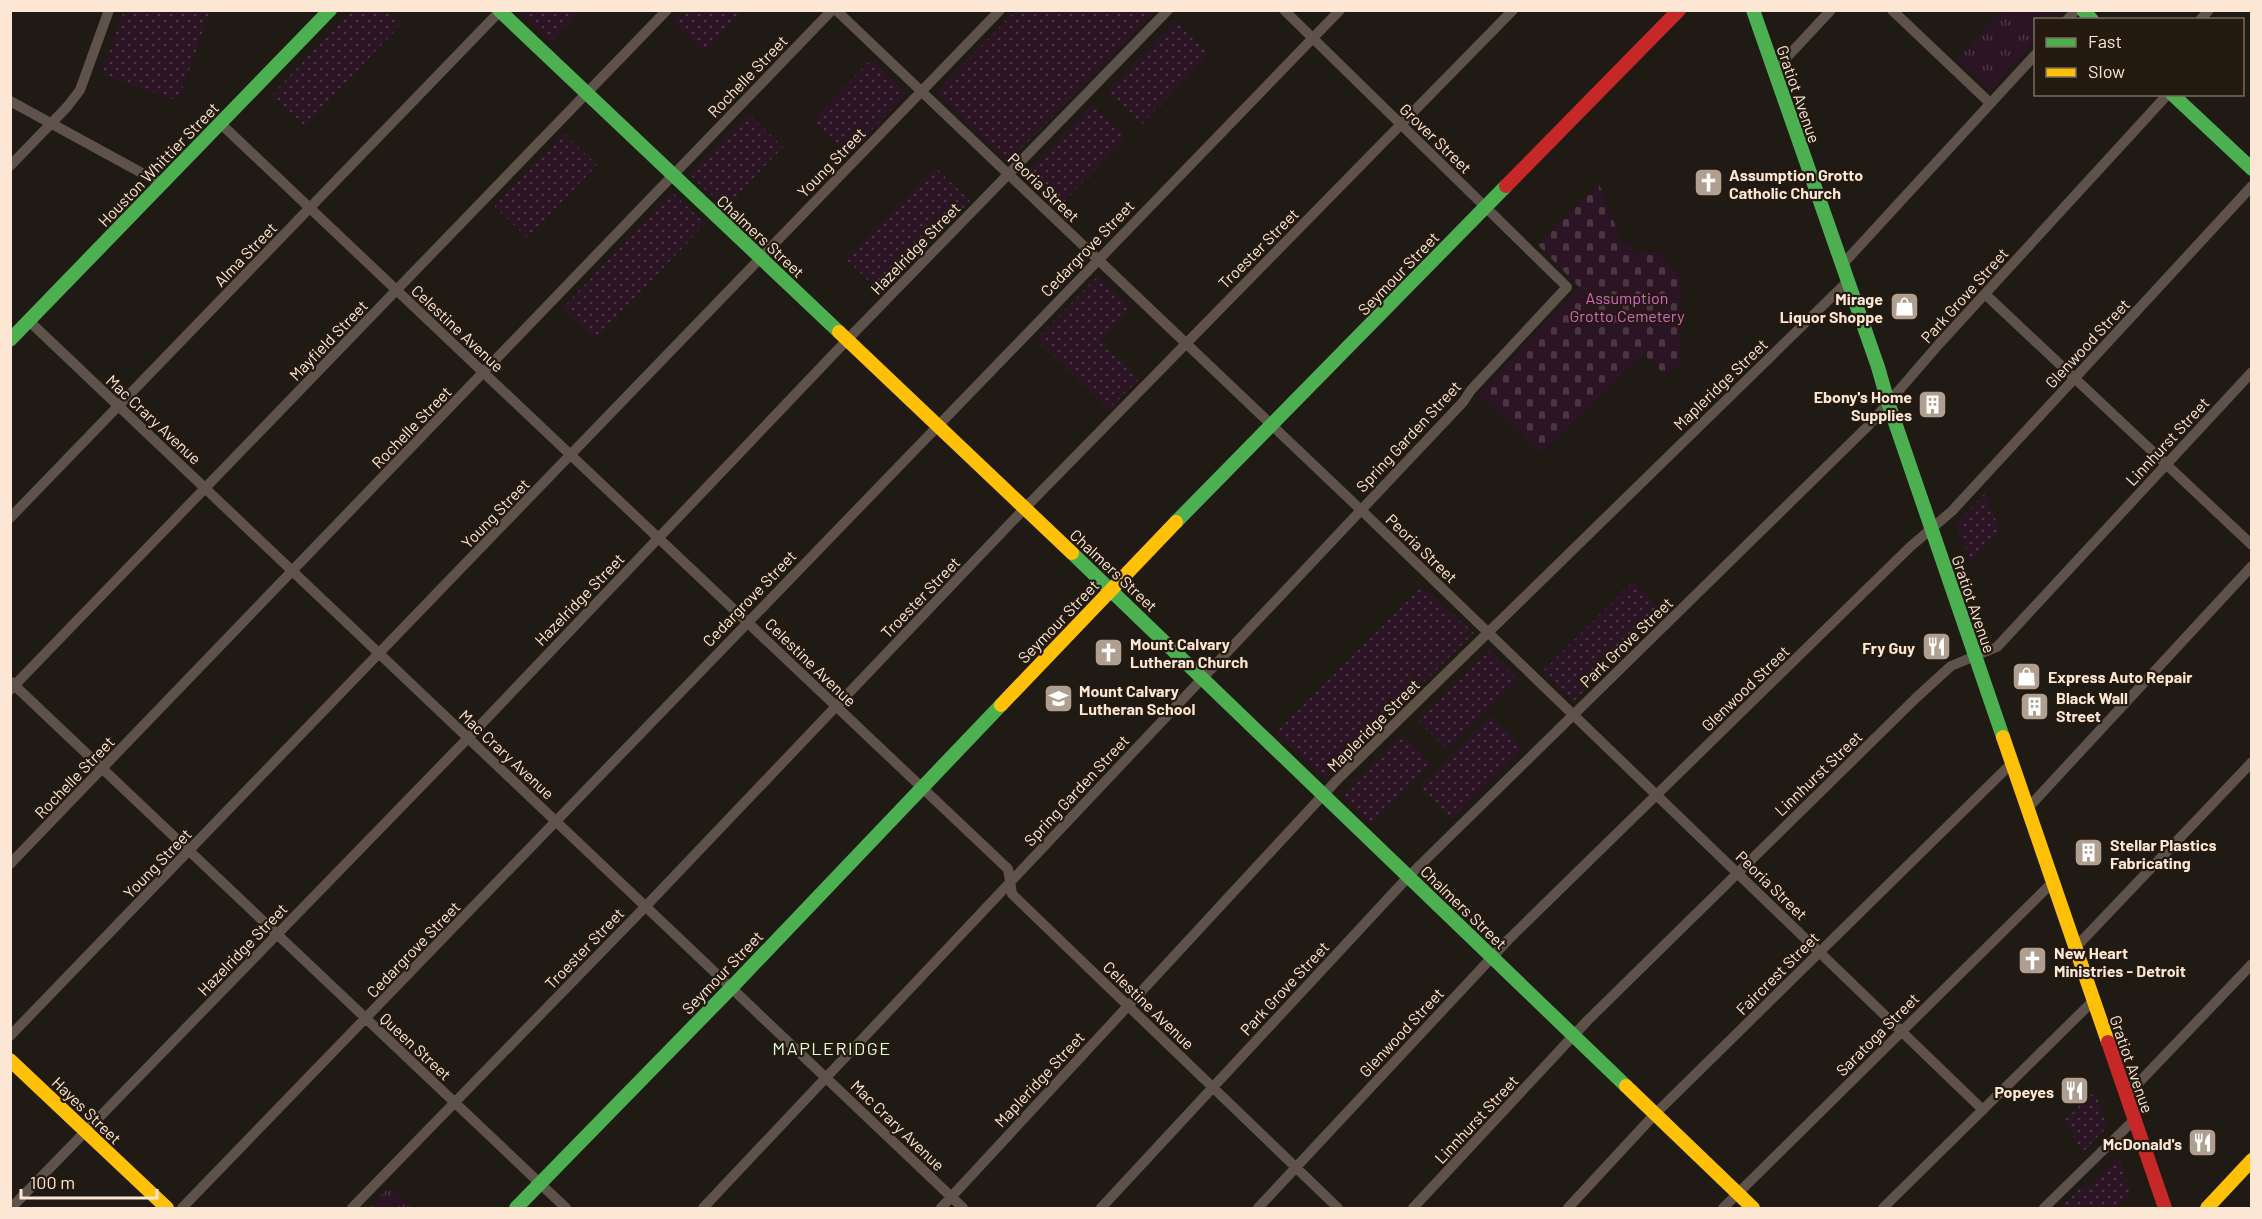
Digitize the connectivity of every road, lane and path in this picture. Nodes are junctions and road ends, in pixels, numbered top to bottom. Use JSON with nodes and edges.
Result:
{"nodes":[{"id":1,"x":110,"y":10,"type":"edge"},
{"id":2,"x":330,"y":10,"type":"edge"},
{"id":3,"x":667,"y":10,"type":"edge"},
{"id":4,"x":834,"y":10,"type":"edge"},
{"id":5,"x":1000,"y":10,"type":"edge"},
{"id":6,"x":1168,"y":10,"type":"edge"},
{"id":7,"x":1284,"y":10,"type":"edge"},
{"id":8,"x":1340,"y":10,"type":"edge"},
{"id":9,"x":1513,"y":10,"type":"edge"},
{"id":10,"x":1679,"y":10,"type":"edge"},
{"id":11,"x":1753,"y":10,"type":"edge"},
{"id":12,"x":1831,"y":10,"type":"edge"},
{"id":13,"x":1892,"y":10,"type":"edge"},
{"id":14,"x":500,"y":11,"type":"edge"},
{"id":15,"x":1313,"y":39,"type":"junction"},
{"id":16,"x":2034,"y":56,"type":"edge"},
{"id":17,"x":1774,"y":70,"type":"junction"},
{"id":18,"x":921,"y":91,"type":"junction"},
{"id":19,"x":587,"y":94,"type":"junction"},
{"id":20,"x":2168,"y":96,"type":"edge"},
{"id":21,"x":2172,"y":96,"type":"edge"},
{"id":22,"x":10,"y":101,"type":"edge"},
{"id":23,"x":1990,"y":103,"type":"junction"},
{"id":24,"x":52,"y":123,"type":"junction"},
{"id":25,"x":220,"y":123,"type":"junction"},
{"id":26,"x":1401,"y":125,"type":"junction"},
{"id":27,"x":10,"y":166,"type":"edge"},
{"id":28,"x":2252,"y":169,"type":"edge"},
{"id":29,"x":1009,"y":174,"type":"junction"},
{"id":30,"x":672,"y":175,"type":"junction"},
{"id":31,"x":162,"y":184,"type":"junction"},
{"id":32,"x":2252,"y":186,"type":"edge"},
{"id":33,"x":1486,"y":207,"type":"junction"},
{"id":34,"x":310,"y":209,"type":"junction"},
{"id":35,"x":759,"y":257,"type":"junction"},
{"id":36,"x":1098,"y":259,"type":"junction"},
{"id":37,"x":1841,"y":266,"type":"junction"},
{"id":38,"x":1847,"y":282,"type":"junction"},
{"id":39,"x":1567,"y":286,"type":"joint"},
{"id":40,"x":397,"y":291,"type":"junction"},
{"id":41,"x":1985,"y":294,"type":"junction"},
{"id":42,"x":28,"y":321,"type":"junction"},
{"id":43,"x":10,"y":340,"type":"edge"},
{"id":44,"x":847,"y":340,"type":"junction"},
{"id":45,"x":1186,"y":343,"type":"junction"},
{"id":46,"x":2252,"y":372,"type":"edge"},
{"id":47,"x":484,"y":373,"type":"junction"},
{"id":48,"x":2075,"y":378,"type":"junction"},
{"id":49,"x":1888,"y":402,"type":"junction"},
{"id":50,"x":118,"y":406,"type":"junction"},
{"id":51,"x":936,"y":424,"type":"junction"},
{"id":52,"x":1272,"y":425,"type":"junction"},
{"id":53,"x":570,"y":455,"type":"junction"},
{"id":54,"x":2166,"y":464,"type":"junction"},
{"id":55,"x":206,"y":489,"type":"junction"},
{"id":56,"x":1025,"y":508,"type":"junction"},
{"id":57,"x":1361,"y":510,"type":"junction"},
{"id":58,"x":10,"y":518,"type":"edge"},
{"id":59,"x":1931,"y":528,"type":"junction"},
{"id":60,"x":658,"y":538,"type":"junction"},
{"id":61,"x":2252,"y":544,"type":"edge"},
{"id":62,"x":2252,"y":566,"type":"edge"},
{"id":63,"x":293,"y":572,"type":"junction"},
{"id":64,"x":1110,"y":590,"type":"junction"},
{"id":65,"x":747,"y":622,"type":"junction"},
{"id":66,"x":1488,"y":632,"type":"junction"},
{"id":67,"x":380,"y":655,"type":"junction"},
{"id":68,"x":1975,"y":656,"type":"junction"},
{"id":69,"x":1203,"y":677,"type":"junction"},
{"id":70,"x":12,"y":686,"type":"edge"},
{"id":71,"x":836,"y":707,"type":"junction"},
{"id":72,"x":1573,"y":714,"type":"junction"},
{"id":73,"x":468,"y":738,"type":"junction"},
{"id":74,"x":2252,"y":762,"type":"edge"},
{"id":75,"x":2012,"y":763,"type":"junction"},
{"id":76,"x":102,"y":769,"type":"junction"},
{"id":77,"x":922,"y":788,"type":"junction"},
{"id":78,"x":1324,"y":794,"type":"junction"},
{"id":79,"x":1656,"y":795,"type":"junction"},
{"id":80,"x":2027,"y":809,"type":"junction"},
{"id":81,"x":557,"y":822,"type":"junction"},
{"id":82,"x":189,"y":852,"type":"junction"},
{"id":83,"x":10,"y":864,"type":"edge"},
{"id":84,"x":1738,"y":873,"type":"junction"},
{"id":85,"x":1408,"y":876,"type":"junction"},
{"id":86,"x":1010,"y":882,"type":"junction"},
{"id":87,"x":2053,"y":882,"type":"junction"},
{"id":88,"x":646,"y":906,"type":"junction"},
{"id":89,"x":277,"y":934,"type":"junction"},
{"id":90,"x":2075,"y":948,"type":"junction"},
{"id":91,"x":1820,"y":952,"type":"junction"},
{"id":92,"x":1492,"y":957,"type":"junction"},
{"id":93,"x":2252,"y":964,"type":"edge"},
{"id":94,"x":732,"y":987,"type":"junction"},
{"id":95,"x":2093,"y":1001,"type":"junction"},
{"id":96,"x":1128,"y":1006,"type":"junction"},
{"id":97,"x":366,"y":1019,"type":"junction"},
{"id":98,"x":1901,"y":1031,"type":"junction"},
{"id":99,"x":1574,"y":1035,"type":"junction"},
{"id":100,"x":10,"y":1036,"type":"edge"},
{"id":101,"x":10,"y":1060,"type":"edge"},
{"id":102,"x":826,"y":1077,"type":"junction"},
{"id":103,"x":1212,"y":1087,"type":"junction"},
{"id":104,"x":2126,"y":1096,"type":"junction"},
{"id":105,"x":454,"y":1103,"type":"junction"},
{"id":106,"x":1983,"y":1110,"type":"junction"},
{"id":107,"x":1655,"y":1114,"type":"junction"},
{"id":108,"x":2134,"y":1120,"type":"junction"},
{"id":109,"x":86,"y":1131,"type":"junction"},
{"id":110,"x":2252,"y":1160,"type":"edge"},
{"id":111,"x":1296,"y":1167,"type":"junction"},
{"id":112,"x":540,"y":1184,"type":"junction"},
{"id":113,"x":1737,"y":1193,"type":"junction"},
{"id":114,"x":951,"y":1197,"type":"junction"},
{"id":115,"x":11,"y":1209,"type":"edge"},
{"id":116,"x":167,"y":1209,"type":"edge"},
{"id":117,"x":182,"y":1209,"type":"edge"},
{"id":118,"x":352,"y":1209,"type":"edge"},
{"id":119,"x":516,"y":1209,"type":"edge"},
{"id":120,"x":566,"y":1209,"type":"edge"},
{"id":121,"x":703,"y":1209,"type":"edge"},
{"id":122,"x":940,"y":1209,"type":"edge"},
{"id":123,"x":963,"y":1209,"type":"edge"},
{"id":124,"x":1101,"y":1209,"type":"edge"},
{"id":125,"x":1258,"y":1209,"type":"edge"},
{"id":126,"x":1338,"y":1209,"type":"edge"},
{"id":127,"x":1413,"y":1209,"type":"edge"},
{"id":128,"x":1568,"y":1209,"type":"edge"},
{"id":129,"x":1723,"y":1209,"type":"edge"},
{"id":130,"x":1753,"y":1209,"type":"edge"},
{"id":131,"x":1883,"y":1209,"type":"edge"},
{"id":132,"x":2044,"y":1209,"type":"edge"},
{"id":133,"x":2165,"y":1209,"type":"edge"},
{"id":134,"x":2206,"y":1209,"type":"edge"}],
"edges":[{"from":1,"to":24,"type":"street"},
{"from":2,"to":25,"type":"street","name":"Houston Whittier Street"},
{"from":3,"to":19,"type":"street","name":"Mayfield Street"},
{"from":4,"to":18,"type":"street","name":"Peoria Street"},
{"from":4,"to":30,"type":"street","name":"Rochelle Street"},
{"from":5,"to":18,"type":"street","name":"Young Street"},
{"from":6,"to":29,"type":"street","name":"Hazelridge Street"},
{"from":7,"to":15,"type":"street","name":"Grover Street"},
{"from":8,"to":15,"type":"street","name":"Cedargrove Street"},
{"from":9,"to":26,"type":"street","name":"Troester Street"},
{"from":10,"to":33,"type":"street","name":"Seymour Street"},
{"from":11,"to":17,"type":"street","name":"Gratiot Avenue"},
{"from":12,"to":17,"type":"street"},
{"from":13,"to":23,"type":"street"},
{"from":14,"to":19,"type":"street","name":"Chalmers Street"},
{"from":14,"to":34,"type":"street","name":"Alma Street"},
{"from":15,"to":26,"type":"street","name":"Grover Street"},
{"from":15,"to":36,"type":"street","name":"Cedargrove Street"},
{"from":16,"to":23,"type":"street"},
{"from":17,"to":37,"type":"street","name":"Gratiot Avenue"},
{"from":18,"to":29,"type":"street","name":"Peoria Street"},
{"from":18,"to":35,"type":"street","name":"Young Street"},
{"from":19,"to":30,"type":"street","name":"Chalmers Street"},
{"from":19,"to":40,"type":"street","name":"Mayfield Street"},
{"from":20,"to":41,"type":"street","name":"Park Grove Street"},
{"from":21,"to":28,"type":"street"},
{"from":22,"to":24,"type":"street"},
{"from":23,"to":37,"type":"street"},
{"from":24,"to":27,"type":"street"},
{"from":24,"to":31,"type":"street"},
{"from":25,"to":31,"type":"street","name":"Houston Whittier Street"},
{"from":25,"to":34,"type":"street","name":"Celestine Avenue"},
{"from":26,"to":33,"type":"street","name":"Grover Street"},
{"from":26,"to":45,"type":"street","name":"Troester Street"},
{"from":29,"to":36,"type":"street","name":"Peoria Street"},
{"from":29,"to":44,"type":"street","name":"Hazelridge Street"},
{"from":30,"to":35,"type":"street","name":"Chalmers Street"},
{"from":30,"to":47,"type":"street","name":"Rochelle Street"},
{"from":31,"to":42,"type":"street","name":"Houston Whittier Street"},
{"from":32,"to":48,"type":"street","name":"Glenwood Street"},
{"from":33,"to":39,"type":"street","name":"Grover Street"},
{"from":33,"to":52,"type":"street","name":"Seymour Street"},
{"from":34,"to":40,"type":"street","name":"Celestine Avenue"},
{"from":34,"to":50,"type":"street","name":"Alma Street"},
{"from":35,"to":44,"type":"street","name":"Chalmers Street"},
{"from":35,"to":53,"type":"street","name":"Young Street"},
{"from":36,"to":45,"type":"street","name":"Peoria Street"},
{"from":36,"to":51,"type":"street","name":"Cedargrove Street"},
{"from":37,"to":38,"type":"street","name":"Gratiot Avenue"},
{"from":38,"to":49,"type":"street","name":"Gratiot Avenue"},
{"from":38,"to":66,"type":"street","name":"Mapleridge Street"},
{"from":39,"to":57,"type":"street","name":"Spring Garden Street"},
{"from":40,"to":47,"type":"street","name":"Celestine Avenue"},
{"from":40,"to":55,"type":"street","name":"Mayfield Street"},
{"from":41,"to":48,"type":"street"},
{"from":41,"to":49,"type":"street","name":"Park Grove Street"},
{"from":42,"to":43,"type":"street","name":"Houston Whittier Street"},
{"from":42,"to":50,"type":"street","name":"Mac Crary Avenue"},
{"from":44,"to":51,"type":"street","name":"Chalmers Street"},
{"from":44,"to":60,"type":"street","name":"Hazelridge Street"},
{"from":45,"to":52,"type":"street","name":"Peoria Street"},
{"from":45,"to":56,"type":"street","name":"Troester Street"},
{"from":46,"to":54,"type":"street","name":"Linnhurst Street"},
{"from":47,"to":53,"type":"street","name":"Celestine Avenue"},
{"from":47,"to":63,"type":"street","name":"Rochelle Street"},
{"from":48,"to":54,"type":"street"},
{"from":48,"to":59,"type":"street","name":"Glenwood Street"},
{"from":49,"to":59,"type":"street","name":"Gratiot Avenue"},
{"from":49,"to":72,"type":"street","name":"Park Grove Street"},
{"from":50,"to":55,"type":"street","name":"Mac Crary Avenue"},
{"from":50,"to":58,"type":"street","name":"Alma Street"},
{"from":51,"to":56,"type":"street","name":"Chalmers Street"},
{"from":51,"to":65,"type":"street","name":"Cedargrove Street"},
{"from":52,"to":57,"type":"street","name":"Peoria Street"},
{"from":52,"to":64,"type":"street","name":"Seymour Street"},
{"from":53,"to":60,"type":"street","name":"Celestine Avenue"},
{"from":53,"to":67,"type":"street","name":"Young Street"},
{"from":54,"to":61,"type":"street"},
{"from":54,"to":68,"type":"street","name":"Linnhurst Street"},
{"from":55,"to":63,"type":"street","name":"Mac Crary Avenue"},
{"from":55,"to":70,"type":"street","name":"Mayfield Street"},
{"from":56,"to":64,"type":"street","name":"Chalmers Street"},
{"from":56,"to":71,"type":"street","name":"Troester Street"},
{"from":57,"to":66,"type":"street","name":"Peoria Street"},
{"from":57,"to":69,"type":"street","name":"Spring Garden Street"},
{"from":59,"to":68,"type":"street","name":"Gratiot Avenue"},
{"from":59,"to":79,"type":"street","name":"Glenwood Street"},
{"from":60,"to":65,"type":"street","name":"Celestine Avenue"},
{"from":60,"to":73,"type":"street","name":"Hazelridge Street"},
{"from":62,"to":80,"type":"street"},
{"from":63,"to":67,"type":"street","name":"Mac Crary Avenue"},
{"from":63,"to":76,"type":"street","name":"Rochelle Street"},
{"from":64,"to":69,"type":"street","name":"Chalmers Street"},
{"from":64,"to":77,"type":"street","name":"Seymour Street"},
{"from":65,"to":71,"type":"street","name":"Celestine Avenue"},
{"from":65,"to":81,"type":"street","name":"Cedargrove Street"},
{"from":66,"to":72,"type":"street","name":"Peoria Street"},
{"from":66,"to":78,"type":"street","name":"Mapleridge Street"},
{"from":67,"to":73,"type":"street","name":"Mac Crary Avenue"},
{"from":67,"to":82,"type":"street","name":"Young Street"},
{"from":68,"to":75,"type":"street","name":"Gratiot Avenue"},
{"from":68,"to":84,"type":"street","name":"Linnhurst Street"},
{"from":69,"to":78,"type":"street","name":"Chalmers Street"},
{"from":69,"to":86,"type":"street","name":"Spring Garden Street"},
{"from":70,"to":76,"type":"street","name":"Queen Street"},
{"from":71,"to":77,"type":"street","name":"Celestine Avenue"},
{"from":71,"to":88,"type":"street","name":"Troester Street"},
{"from":72,"to":79,"type":"street","name":"Peoria Street"},
{"from":72,"to":85,"type":"street","name":"Park Grove Street"},
{"from":73,"to":81,"type":"street","name":"Mac Crary Avenue"},
{"from":73,"to":89,"type":"street","name":"Hazelridge Street"},
{"from":74,"to":90,"type":"street"},
{"from":75,"to":80,"type":"street","name":"Gratiot Avenue"},
{"from":75,"to":91,"type":"street","name":"Faircrest Street"},
{"from":76,"to":82,"type":"street","name":"Queen Street"},
{"from":76,"to":83,"type":"street","name":"Rochelle Street"},
{"from":77,"to":86,"type":"street","name":"Celestine Avenue"},
{"from":77,"to":94,"type":"street","name":"Seymour Street"},
{"from":78,"to":85,"type":"street","name":"Chalmers Street"},
{"from":78,"to":96,"type":"street","name":"Mapleridge Street"},
{"from":79,"to":84,"type":"street","name":"Peoria Street"},
{"from":79,"to":92,"type":"street","name":"Glenwood Street"},
{"from":80,"to":87,"type":"street","name":"Gratiot Avenue"},
{"from":81,"to":88,"type":"street","name":"Mac Crary Avenue"},
{"from":81,"to":97,"type":"street","name":"Cedargrove Street"},
{"from":82,"to":89,"type":"street","name":"Queen Street"},
{"from":82,"to":100,"type":"street","name":"Young Street"},
{"from":84,"to":91,"type":"street","name":"Peoria Street"},
{"from":84,"to":99,"type":"street","name":"Linnhurst Street"},
{"from":85,"to":92,"type":"street","name":"Chalmers Street"},
{"from":85,"to":103,"type":"street","name":"Park Grove Street"},
{"from":86,"to":96,"type":"street","name":"Celestine Avenue"},
{"from":86,"to":102,"type":"street","name":"Spring Garden Street"},
{"from":87,"to":90,"type":"street","name":"Gratiot Avenue"},
{"from":87,"to":98,"type":"street","name":"Saratoga Street"},
{"from":88,"to":94,"type":"street","name":"Mac Crary Avenue"},
{"from":88,"to":105,"type":"street","name":"Troester Street"},
{"from":89,"to":97,"type":"street","name":"Queen Street"},
{"from":89,"to":109,"type":"street","name":"Hazelridge Street"},
{"from":90,"to":95,"type":"street","name":"Gratiot Avenue"},
{"from":91,"to":98,"type":"street","name":"Peoria Street"},
{"from":91,"to":107,"type":"street","name":"Faircrest Street"},
{"from":92,"to":99,"type":"street","name":"Chalmers Street"},
{"from":92,"to":111,"type":"street","name":"Glenwood Street"},
{"from":93,"to":104,"type":"street"},
{"from":94,"to":102,"type":"street","name":"Mac Crary Avenue"},
{"from":94,"to":112,"type":"street","name":"Seymour Street"},
{"from":95,"to":104,"type":"street","name":"Gratiot Avenue"},
{"from":95,"to":106,"type":"street"},
{"from":96,"to":103,"type":"street","name":"Celestine Avenue"},
{"from":96,"to":114,"type":"street","name":"Mapleridge Street"},
{"from":97,"to":105,"type":"street","name":"Queen Street"},
{"from":97,"to":117,"type":"street","name":"Cedargrove Street"},
{"from":98,"to":106,"type":"street","name":"Peoria Street"},
{"from":98,"to":113,"type":"street","name":"Saratoga Street"},
{"from":99,"to":107,"type":"street","name":"Chalmers Street"},
{"from":99,"to":127,"type":"street","name":"Linnhurst Street"},
{"from":101,"to":109,"type":"street","name":"Hayes Street"},
{"from":102,"to":114,"type":"street","name":"Mac Crary Avenue"},
{"from":102,"to":121,"type":"street","name":"Spring Garden Street"},
{"from":103,"to":111,"type":"street","name":"Celestine Avenue"},
{"from":103,"to":124,"type":"street","name":"Park Grove Street"},
{"from":104,"to":108,"type":"street","name":"Gratiot Avenue"},
{"from":105,"to":112,"type":"street","name":"Queen Street"},
{"from":105,"to":118,"type":"street","name":"Troester Street"},
{"from":106,"to":131,"type":"street"},
{"from":107,"to":113,"type":"street","name":"Chalmers Street"},
{"from":107,"to":128,"type":"street","name":"Faircrest Street"},
{"from":108,"to":132,"type":"street"},
{"from":108,"to":133,"type":"street","name":"Gratiot Avenue"},
{"from":109,"to":115,"type":"street","name":"Hazelridge Street"},
{"from":109,"to":116,"type":"street","name":"Hayes Street"},
{"from":110,"to":134,"type":"street"},
{"from":111,"to":125,"type":"street","name":"Glenwood Street"},
{"from":111,"to":126,"type":"street","name":"Celestine Avenue"},
{"from":112,"to":119,"type":"street","name":"Seymour Street"},
{"from":112,"to":120,"type":"street","name":"Queen Street"},
{"from":113,"to":129,"type":"street","name":"Saratoga Street"},
{"from":113,"to":130,"type":"street","name":"Chalmers Street"},
{"from":114,"to":122,"type":"street","name":"Mapleridge Street"},
{"from":114,"to":123,"type":"street","name":"Mac Crary Avenue"}]}
